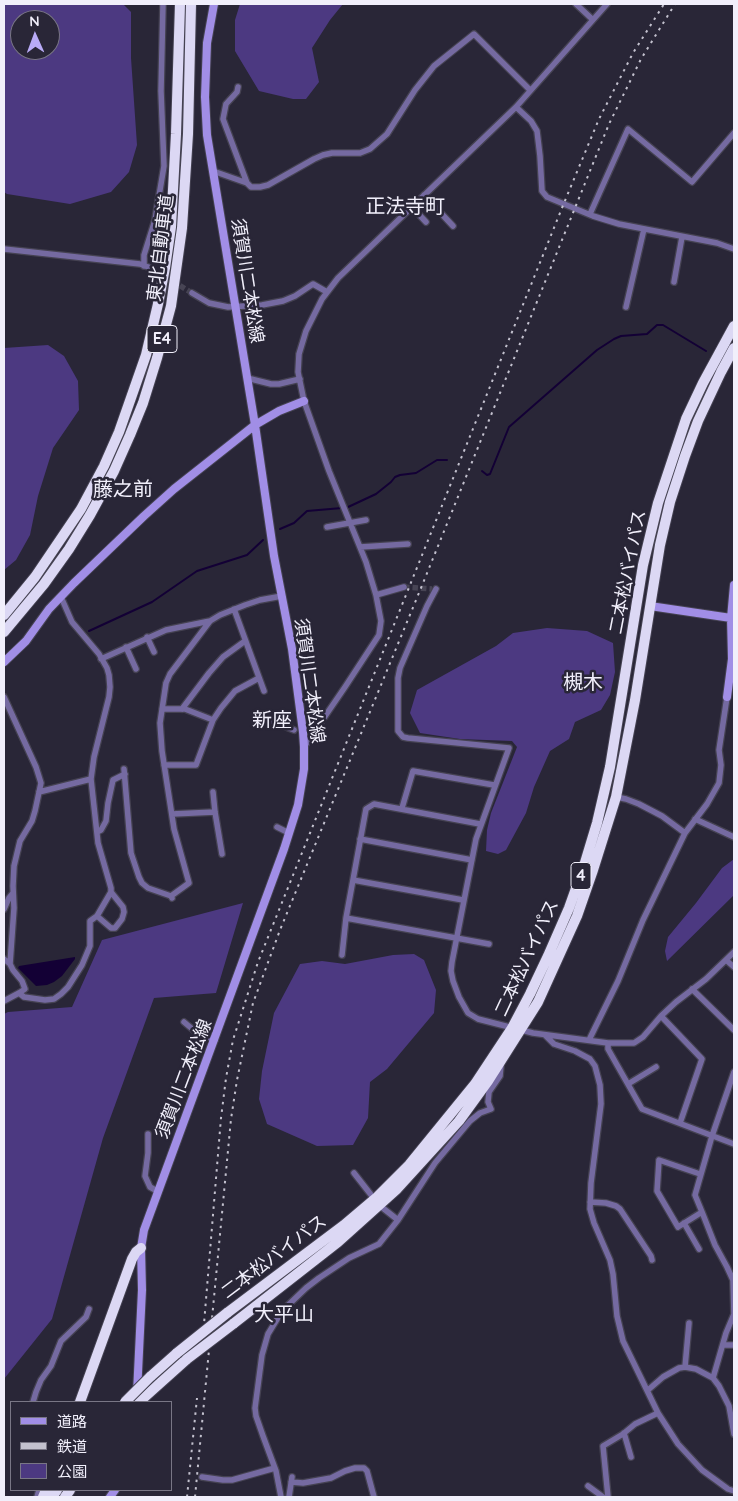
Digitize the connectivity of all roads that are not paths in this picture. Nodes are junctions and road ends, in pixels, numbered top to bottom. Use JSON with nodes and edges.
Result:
{"nodes":[{"id":1,"x":163,"y":4,"type":"edge"},
{"id":2,"x":180,"y":4,"type":"edge"},
{"id":3,"x":191,"y":4,"type":"edge"},
{"id":4,"x":214,"y":4,"type":"edge"},
{"id":5,"x":576,"y":4,"type":"edge"},
{"id":6,"x":607,"y":4,"type":"edge"},
{"id":7,"x":592,"y":19,"type":"junction"},
{"id":8,"x":238,"y":87,"type":"dead end"},
{"id":9,"x":530,"y":90,"type":"junction"},
{"id":10,"x":516,"y":107,"type":"junction"},
{"id":11,"x":734,"y":133,"type":"edge"},
{"id":12,"x":213,"y":171,"type":"junction"},
{"id":13,"x":247,"y":183,"type":"junction"},
{"id":14,"x":424,"y":195,"type":"junction"},
{"id":15,"x":412,"y":207,"type":"junction"},
{"id":16,"x":590,"y":214,"type":"junction"},
{"id":17,"x":426,"y":222,"type":"dead end"},
{"id":18,"x":453,"y":226,"type":"dead end"},
{"id":19,"x":644,"y":229,"type":"junction"},
{"id":20,"x":682,"y":237,"type":"junction"},
{"id":21,"x":4,"y":249,"type":"edge"},
{"id":22,"x":734,"y":249,"type":"edge"},
{"id":23,"x":144,"y":266,"type":"junction"},
{"id":24,"x":151,"y":268,"type":"tunnel mouth"},
{"id":25,"x":674,"y":282,"type":"dead end"},
{"id":26,"x":327,"y":292,"type":"junction"},
{"id":27,"x":192,"y":293,"type":"tunnel mouth"},
{"id":28,"x":236,"y":307,"type":"junction"},
{"id":29,"x":626,"y":307,"type":"dead end"},
{"id":30,"x":734,"y":326,"type":"edge"},
{"id":31,"x":734,"y":348,"type":"edge"},
{"id":32,"x":247,"y":378,"type":"junction"},
{"id":33,"x":300,"y":379,"type":"junction"},
{"id":34,"x":304,"y":401,"type":"junction"},
{"id":35,"x":255,"y":425,"type":"junction"},
{"id":36,"x":366,"y":520,"type":"dead end"},
{"id":37,"x":350,"y":522,"type":"junction"},
{"id":38,"x":327,"y":527,"type":"dead end"},
{"id":39,"x":408,"y":544,"type":"dead end"},
{"id":40,"x":360,"y":547,"type":"junction"},
{"id":41,"x":734,"y":585,"type":"edge"},
{"id":42,"x":404,"y":587,"type":"tunnel mouth"},
{"id":43,"x":436,"y":590,"type":"dead end"},
{"id":44,"x":376,"y":595,"type":"junction"},
{"id":45,"x":282,"y":596,"type":"junction"},
{"id":46,"x":61,"y":597,"type":"junction"},
{"id":47,"x":650,"y":606,"type":"junction"},
{"id":48,"x":234,"y":609,"type":"junction"},
{"id":49,"x":4,"y":615,"type":"edge"},
{"id":50,"x":733,"y":618,"type":"edge"},
{"id":51,"x":210,"y":621,"type":"junction"},
{"id":52,"x":4,"y":632,"type":"edge"},
{"id":53,"x":147,"y":637,"type":"junction"},
{"id":54,"x":245,"y":641,"type":"junction"},
{"id":55,"x":126,"y":647,"type":"junction"},
{"id":56,"x":154,"y":652,"type":"dead end"},
{"id":57,"x":101,"y":658,"type":"junction"},
{"id":58,"x":733,"y":659,"type":"edge"},
{"id":59,"x":4,"y":662,"type":"edge"},
{"id":60,"x":136,"y":669,"type":"dead end"},
{"id":61,"x":259,"y":678,"type":"junction"},
{"id":62,"x":264,"y":691,"type":"dead end"},
{"id":63,"x":730,"y":693,"type":"edge"},
{"id":64,"x":4,"y":697,"type":"edge"},
{"id":65,"x":162,"y":709,"type":"junction"},
{"id":66,"x":182,"y":709,"type":"junction"},
{"id":67,"x":261,"y":717,"type":"dead end"},
{"id":68,"x":213,"y":720,"type":"junction"},
{"id":69,"x":294,"y":730,"type":"dead end"},
{"id":70,"x":304,"y":747,"type":"junction"},
{"id":71,"x":164,"y":765,"type":"junction"},
{"id":72,"x":91,"y":779,"type":"junction"},
{"id":73,"x":494,"y":785,"type":"junction"},
{"id":74,"x":39,"y":792,"type":"junction"},
{"id":75,"x":213,"y":792,"type":"dead end"},
{"id":76,"x":616,"y":797,"type":"junction"},
{"id":77,"x":402,"y":808,"type":"junction"},
{"id":78,"x":214,"y":812,"type":"junction"},
{"id":79,"x":172,"y":814,"type":"junction"},
{"id":80,"x":695,"y":819,"type":"junction"},
{"id":81,"x":480,"y":824,"type":"junction"},
{"id":82,"x":277,"y":827,"type":"dead end"},
{"id":83,"x":98,"y":832,"type":"junction"},
{"id":84,"x":289,"y":832,"type":"junction"},
{"id":85,"x":684,"y":833,"type":"junction"},
{"id":86,"x":734,"y":837,"type":"edge"},
{"id":87,"x":360,"y":839,"type":"junction"},
{"id":88,"x":222,"y":854,"type":"dead end"},
{"id":89,"x":472,"y":860,"type":"junction"},
{"id":90,"x":353,"y":880,"type":"junction"},
{"id":91,"x":110,"y":892,"type":"junction"},
{"id":92,"x":13,"y":893,"type":"junction"},
{"id":93,"x":463,"y":900,"type":"junction"},
{"id":94,"x":4,"y":909,"type":"edge"},
{"id":95,"x":96,"y":916,"type":"junction"},
{"id":96,"x":346,"y":918,"type":"junction"},
{"id":97,"x":457,"y":938,"type":"junction"},
{"id":98,"x":490,"y":944,"type":"dead end"},
{"id":99,"x":734,"y":952,"type":"edge"},
{"id":100,"x":342,"y":955,"type":"dead end"},
{"id":101,"x":4,"y":959,"type":"edge"},
{"id":102,"x":726,"y":960,"type":"junction"},
{"id":103,"x":10,"y":964,"type":"junction"},
{"id":104,"x":734,"y":967,"type":"edge"},
{"id":105,"x":692,"y":988,"type":"junction"},
{"id":106,"x":19,"y":993,"type":"junction"},
{"id":107,"x":4,"y":1001,"type":"edge"},
{"id":108,"x":661,"y":1016,"type":"junction"},
{"id":109,"x":184,"y":1022,"type":"dead end"},
{"id":110,"x":517,"y":1029,"type":"junction"},
{"id":111,"x":734,"y":1030,"type":"edge"},
{"id":112,"x":546,"y":1035,"type":"junction"},
{"id":113,"x":215,"y":1040,"type":"junction"},
{"id":114,"x":589,"y":1040,"type":"junction"},
{"id":115,"x":608,"y":1043,"type":"junction"},
{"id":116,"x":501,"y":1061,"type":"junction"},
{"id":117,"x":656,"y":1067,"type":"dead end"},
{"id":118,"x":734,"y":1072,"type":"edge"},
{"id":119,"x":628,"y":1084,"type":"junction"},
{"id":120,"x":680,"y":1123,"type":"junction"},
{"id":121,"x":148,"y":1134,"type":"dead end"},
{"id":122,"x":712,"y":1136,"type":"junction"},
{"id":123,"x":734,"y":1144,"type":"edge"},
{"id":124,"x":354,"y":1174,"type":"dead end"},
{"id":125,"x":700,"y":1174,"type":"junction"},
{"id":126,"x":158,"y":1191,"type":"junction"},
{"id":127,"x":590,"y":1202,"type":"junction"},
{"id":128,"x":377,"y":1203,"type":"junction"},
{"id":129,"x":702,"y":1212,"type":"junction"},
{"id":130,"x":398,"y":1220,"type":"junction"},
{"id":131,"x":684,"y":1223,"type":"junction"},
{"id":132,"x":141,"y":1248,"type":"junction"},
{"id":133,"x":699,"y":1249,"type":"dead end"},
{"id":134,"x":652,"y":1260,"type":"dead end"},
{"id":135,"x":89,"y":1309,"type":"dead end"},
{"id":136,"x":734,"y":1314,"type":"edge"},
{"id":137,"x":689,"y":1323,"type":"dead end"},
{"id":138,"x":734,"y":1344,"type":"edge"},
{"id":139,"x":724,"y":1345,"type":"junction"},
{"id":140,"x":685,"y":1367,"type":"junction"},
{"id":141,"x":713,"y":1378,"type":"junction"},
{"id":142,"x":648,"y":1390,"type":"junction"},
{"id":143,"x":33,"y":1401,"type":"edge"},
{"id":144,"x":80,"y":1401,"type":"edge"},
{"id":145,"x":127,"y":1401,"type":"edge"},
{"id":146,"x":138,"y":1401,"type":"edge"},
{"id":147,"x":139,"y":1401,"type":"edge"},
{"id":148,"x":658,"y":1413,"type":"junction"},
{"id":149,"x":624,"y":1433,"type":"junction"},
{"id":150,"x":734,"y":1434,"type":"edge"},
{"id":151,"x":631,"y":1456,"type":"dead end"},
{"id":152,"x":275,"y":1468,"type":"junction"},
{"id":153,"x":202,"y":1478,"type":"dead end"},
{"id":154,"x":588,"y":1486,"type":"dead end"},
{"id":155,"x":734,"y":1491,"type":"edge"},
{"id":156,"x":281,"y":1497,"type":"edge"},
{"id":157,"x":289,"y":1497,"type":"edge"},
{"id":158,"x":374,"y":1497,"type":"edge"},
{"id":159,"x":603,"y":1497,"type":"edge"},
{"id":160,"x":608,"y":1497,"type":"edge"}],
"edges":[{"from":1,"to":23,"type":"street"},
{"from":2,"to":49,"type":"highway","name":"東北自動車道","number":"E4"},
{"from":3,"to":52,"type":"highway","name":"東北自動車道","number":"E4"},
{"from":4,"to":12,"type":"main road","name":"須賀川二本松線"},
{"from":5,"to":7,"type":"street"},
{"from":6,"to":7,"type":"street"},
{"from":7,"to":9,"type":"street"},
{"from":8,"to":13,"type":"street"},
{"from":9,"to":10,"type":"street"},
{"from":9,"to":13,"type":"street"},
{"from":10,"to":14,"type":"street"},
{"from":10,"to":16,"type":"street"},
{"from":11,"to":16,"type":"street"},
{"from":12,"to":13,"type":"street"},
{"from":12,"to":28,"type":"main road","name":"須賀川二本松線"},
{"from":14,"to":15,"type":"street"},
{"from":14,"to":18,"type":"street"},
{"from":15,"to":17,"type":"street"},
{"from":15,"to":26,"type":"street"},
{"from":16,"to":19,"type":"street"},
{"from":19,"to":20,"type":"street"},
{"from":19,"to":29,"type":"street"},
{"from":20,"to":22,"type":"street"},
{"from":20,"to":25,"type":"street"},
{"from":21,"to":23,"type":"street"},
{"from":23,"to":24,"type":"street"},
{"from":26,"to":28,"type":"street"},
{"from":26,"to":33,"type":"street"},
{"from":27,"to":28,"type":"street"},
{"from":28,"to":32,"type":"main road","name":"須賀川二本松線"},
{"from":30,"to":110,"type":"highway","name":"二本松バイパス","number":"4"},
{"from":31,"to":47,"type":"highway","name":"二本松バイパス","number":"4"},
{"from":32,"to":33,"type":"street"},
{"from":32,"to":35,"type":"main road","name":"須賀川二本松線"},
{"from":33,"to":34,"type":"street"},
{"from":34,"to":35,"type":"main road"},
{"from":34,"to":37,"type":"street"},
{"from":35,"to":45,"type":"main road","name":"須賀川二本松線"},
{"from":35,"to":46,"type":"main road"},
{"from":36,"to":37,"type":"street"},
{"from":37,"to":38,"type":"street"},
{"from":37,"to":40,"type":"street"},
{"from":39,"to":40,"type":"street"},
{"from":40,"to":44,"type":"street"},
{"from":41,"to":50,"type":"main road"},
{"from":42,"to":44,"type":"street"},
{"from":43,"to":73,"type":"street"},
{"from":44,"to":70,"type":"street"},
{"from":45,"to":48,"type":"street"},
{"from":45,"to":70,"type":"main road","name":"須賀川二本松線"},
{"from":46,"to":57,"type":"street"},
{"from":46,"to":59,"type":"main road"},
{"from":47,"to":50,"type":"main road"},
{"from":47,"to":76,"type":"highway","name":"二本松バイパス","number":"4"},
{"from":48,"to":51,"type":"street"},
{"from":48,"to":54,"type":"street"},
{"from":50,"to":58,"type":"main road"},
{"from":51,"to":53,"type":"street"},
{"from":51,"to":65,"type":"street"},
{"from":53,"to":55,"type":"street"},
{"from":53,"to":56,"type":"street"},
{"from":54,"to":61,"type":"street"},
{"from":54,"to":66,"type":"street"},
{"from":55,"to":57,"type":"street"},
{"from":55,"to":60,"type":"street"},
{"from":57,"to":72,"type":"street"},
{"from":58,"to":63,"type":"main road"},
{"from":61,"to":62,"type":"street"},
{"from":61,"to":68,"type":"street"},
{"from":63,"to":80,"type":"street"},
{"from":64,"to":74,"type":"street"},
{"from":65,"to":66,"type":"street"},
{"from":65,"to":71,"type":"street"},
{"from":66,"to":68,"type":"street"},
{"from":67,"to":69,"type":"street"},
{"from":68,"to":71,"type":"street"},
{"from":70,"to":84,"type":"main road","name":"須賀川二本松線"},
{"from":71,"to":79,"type":"street"},
{"from":72,"to":74,"type":"street"},
{"from":72,"to":83,"type":"street"},
{"from":73,"to":77,"type":"street"},
{"from":73,"to":81,"type":"street"},
{"from":74,"to":92,"type":"street"},
{"from":75,"to":78,"type":"street"},
{"from":76,"to":85,"type":"street"},
{"from":76,"to":110,"type":"highway","name":"二本松バイパス","number":"4"},
{"from":77,"to":81,"type":"street"},
{"from":77,"to":87,"type":"street"},
{"from":78,"to":79,"type":"street"},
{"from":78,"to":88,"type":"street"},
{"from":79,"to":83,"type":"street"},
{"from":80,"to":85,"type":"street"},
{"from":80,"to":86,"type":"street"},
{"from":81,"to":89,"type":"street"},
{"from":82,"to":84,"type":"street"},
{"from":83,"to":91,"type":"street"},
{"from":84,"to":113,"type":"main road","name":"須賀川二本松線"},
{"from":85,"to":114,"type":"street"},
{"from":87,"to":89,"type":"street"},
{"from":87,"to":90,"type":"street"},
{"from":89,"to":93,"type":"street"},
{"from":90,"to":93,"type":"street"},
{"from":90,"to":96,"type":"street"},
{"from":91,"to":95,"type":"street"},
{"from":91,"to":95,"type":"street"},
{"from":92,"to":94,"type":"street"},
{"from":92,"to":103,"type":"street"},
{"from":93,"to":97,"type":"street"},
{"from":95,"to":106,"type":"street"},
{"from":96,"to":97,"type":"street"},
{"from":96,"to":100,"type":"street"},
{"from":97,"to":98,"type":"street"},
{"from":97,"to":110,"type":"street"},
{"from":99,"to":102,"type":"street"},
{"from":101,"to":103,"type":"street"},
{"from":102,"to":104,"type":"street"},
{"from":102,"to":105,"type":"street"},
{"from":103,"to":106,"type":"street"},
{"from":105,"to":108,"type":"street"},
{"from":105,"to":111,"type":"street"},
{"from":106,"to":107,"type":"street"},
{"from":108,"to":115,"type":"street"},
{"from":108,"to":120,"type":"street"},
{"from":109,"to":113,"type":"street"},
{"from":110,"to":112,"type":"street"},
{"from":110,"to":116,"type":"highway","name":"二本松バイパス","number":"4"},
{"from":110,"to":128,"type":"highway","name":"二本松バイパス","number":"4"},
{"from":112,"to":114,"type":"street"},
{"from":112,"to":127,"type":"street"},
{"from":113,"to":126,"type":"main road","name":"須賀川二本松線"},
{"from":114,"to":115,"type":"street"},
{"from":115,"to":119,"type":"street"},
{"from":116,"to":128,"type":"highway","name":"二本松バイパス","number":"4"},
{"from":116,"to":130,"type":"street"},
{"from":117,"to":119,"type":"street"},
{"from":118,"to":122,"type":"street"},
{"from":119,"to":120,"type":"street"},
{"from":120,"to":122,"type":"street"},
{"from":121,"to":126,"type":"street"},
{"from":122,"to":123,"type":"street"},
{"from":122,"to":125,"type":"street"},
{"from":124,"to":128,"type":"street"},
{"from":125,"to":129,"type":"street"},
{"from":125,"to":131,"type":"street"},
{"from":126,"to":132,"type":"main road","name":"須賀川二本松線"},
{"from":127,"to":134,"type":"street"},
{"from":127,"to":142,"type":"street"},
{"from":128,"to":130,"type":"street"},
{"from":128,"to":145,"type":"highway","name":"二本松バイパス","number":"4","bridge":true},
{"from":128,"to":147,"type":"highway","name":"二本松バイパス","number":"4","bridge":true},
{"from":129,"to":131,"type":"street"},
{"from":129,"to":136,"type":"street"},
{"from":130,"to":152,"type":"street"},
{"from":131,"to":133,"type":"street"},
{"from":132,"to":144,"type":"highway"},
{"from":132,"to":146,"type":"main road","name":"須賀川二本松線"},
{"from":135,"to":143,"type":"street"},
{"from":136,"to":139,"type":"street"},
{"from":137,"to":140,"type":"street"},
{"from":138,"to":139,"type":"street"},
{"from":139,"to":141,"type":"street"},
{"from":140,"to":141,"type":"street"},
{"from":140,"to":142,"type":"street"},
{"from":141,"to":150,"type":"street"},
{"from":142,"to":148,"type":"street"},
{"from":148,"to":149,"type":"street"},
{"from":148,"to":155,"type":"street"},
{"from":149,"to":151,"type":"street"},
{"from":149,"to":160,"type":"street"},
{"from":152,"to":153,"type":"street"},
{"from":152,"to":156,"type":"street"},
{"from":154,"to":159,"type":"street"},
{"from":157,"to":158,"type":"street"}]}
